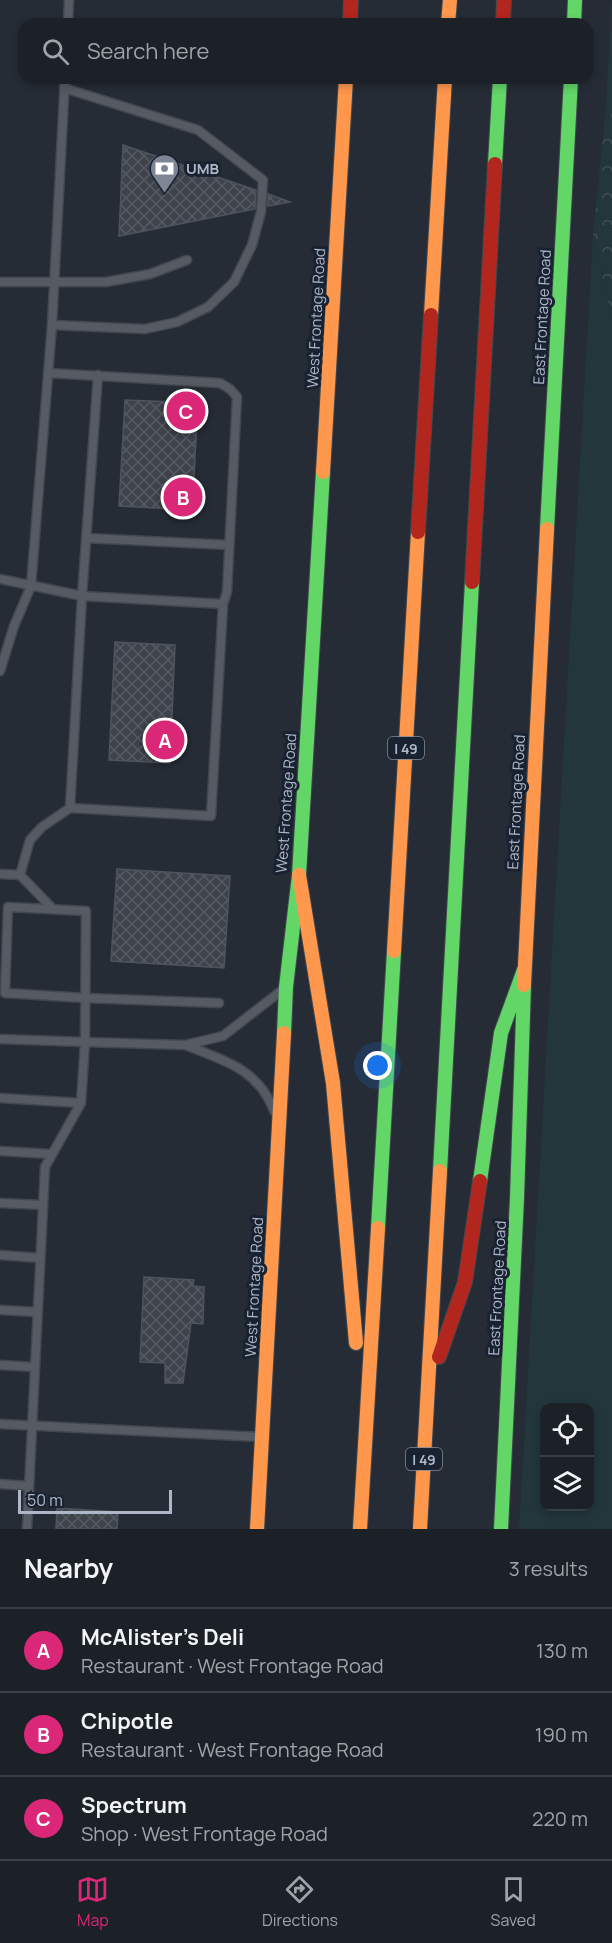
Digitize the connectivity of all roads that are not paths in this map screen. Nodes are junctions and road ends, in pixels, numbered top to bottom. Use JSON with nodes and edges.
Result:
{"nodes":[{"id":1,"x":69,"y":0,"type":"edge"},
{"id":2,"x":351,"y":0,"type":"edge"},
{"id":3,"x":450,"y":0,"type":"edge"},
{"id":4,"x":504,"y":0,"type":"edge"},
{"id":5,"x":575,"y":0,"type":"edge"},
{"id":6,"x":68,"y":18,"type":"edge"},
{"id":7,"x":350,"y":18,"type":"edge"},
{"id":8,"x":448,"y":18,"type":"edge"},
{"id":9,"x":503,"y":18,"type":"edge"},
{"id":10,"x":574,"y":18,"type":"edge"},
{"id":11,"x":64,"y":84,"type":"edge"},
{"id":12,"x":346,"y":84,"type":"edge"},
{"id":13,"x":445,"y":84,"type":"edge"},
{"id":14,"x":500,"y":84,"type":"edge"},
{"id":15,"x":571,"y":84,"type":"edge"},
{"id":16,"x":64,"y":88,"type":"junction"},
{"id":17,"x":187,"y":260,"type":"dead end"},
{"id":18,"x":54,"y":281,"type":"junction"},
{"id":19,"x":0,"y":282,"type":"edge"},
{"id":20,"x":52,"y":325,"type":"junction"},
{"id":21,"x":48,"y":373,"type":"junction"},
{"id":22,"x":98,"y":375,"type":"junction"},
{"id":23,"x":86,"y":538,"type":"junction"},
{"id":24,"x":229,"y":545,"type":"junction"},
{"id":25,"x":0,"y":579,"type":"edge"},
{"id":26,"x":31,"y":586,"type":"junction"},
{"id":27,"x":82,"y":596,"type":"junction"},
{"id":28,"x":223,"y":604,"type":"junction"},
{"id":29,"x":0,"y":671,"type":"edge"},
{"id":30,"x":69,"y":808,"type":"junction"},
{"id":31,"x":0,"y":874,"type":"edge"},
{"id":32,"x":20,"y":874,"type":"junction"},
{"id":33,"x":299,"y":874,"type":"junction"},
{"id":34,"x":53,"y":909,"type":"junction"},
{"id":35,"x":524,"y":970,"type":"junction"},
{"id":36,"x":286,"y":987,"type":"junction"},
{"id":37,"x":85,"y":998,"type":"junction"},
{"id":38,"x":219,"y":1003,"type":"dead end"},
{"id":39,"x":0,"y":1039,"type":"edge"},
{"id":40,"x":85,"y":1042,"type":"junction"},
{"id":41,"x":184,"y":1045,"type":"junction"},
{"id":42,"x":0,"y":1098,"type":"edge"},
{"id":43,"x":81,"y":1103,"type":"junction"},
{"id":44,"x":280,"y":1129,"type":"junction"},
{"id":45,"x":0,"y":1151,"type":"edge"},
{"id":46,"x":51,"y":1154,"type":"junction"},
{"id":47,"x":0,"y":1203,"type":"edge"},
{"id":48,"x":43,"y":1205,"type":"junction"},
{"id":49,"x":0,"y":1255,"type":"edge"},
{"id":50,"x":40,"y":1258,"type":"junction"},
{"id":51,"x":0,"y":1310,"type":"edge"},
{"id":52,"x":37,"y":1312,"type":"junction"},
{"id":53,"x":0,"y":1365,"type":"edge"},
{"id":54,"x":35,"y":1367,"type":"junction"},
{"id":55,"x":428,"y":1390,"type":"junction"},
{"id":56,"x":366,"y":1419,"type":"junction"},
{"id":57,"x":0,"y":1424,"type":"edge"},
{"id":58,"x":32,"y":1426,"type":"junction"},
{"id":59,"x":261,"y":1437,"type":"junction"},
{"id":60,"x":0,"y":1484,"type":"edge"},
{"id":61,"x":29,"y":1486,"type":"junction"},
{"id":62,"x":27,"y":1529,"type":"edge"},
{"id":63,"x":257,"y":1529,"type":"edge"},
{"id":64,"x":360,"y":1529,"type":"edge"},
{"id":65,"x":420,"y":1529,"type":"edge"},
{"id":66,"x":501,"y":1529,"type":"edge"}],
"edges":[{"from":1,"to":6,"type":"lane"},
{"from":2,"to":7,"type":"main road"},
{"from":3,"to":8,"type":"main road"},
{"from":4,"to":9,"type":"main road"},
{"from":5,"to":10,"type":"main road"},
{"from":11,"to":16,"type":"lane"},
{"from":12,"to":33,"type":"main road","name":"West Frontage Road"},
{"from":13,"to":56,"type":"main road","number":"I 49"},
{"from":14,"to":55,"type":"main road","number":"I 49"},
{"from":15,"to":35,"type":"main road","name":"East Frontage Road"},
{"from":16,"to":18,"type":"lane"},
{"from":16,"to":20,"type":"lane"},
{"from":17,"to":18,"type":"lane"},
{"from":18,"to":19,"type":"lane"},
{"from":18,"to":20,"type":"lane"},
{"from":20,"to":21,"type":"lane"},
{"from":21,"to":22,"type":"lane"},
{"from":21,"to":26,"type":"lane"},
{"from":22,"to":23,"type":"lane"},
{"from":22,"to":24,"type":"lane"},
{"from":23,"to":24,"type":"lane"},
{"from":23,"to":27,"type":"lane"},
{"from":24,"to":28,"type":"lane"},
{"from":25,"to":26,"type":"lane"},
{"from":26,"to":27,"type":"lane"},
{"from":26,"to":29,"type":"lane"},
{"from":27,"to":28,"type":"lane"},
{"from":27,"to":30,"type":"lane"},
{"from":28,"to":30,"type":"lane"},
{"from":30,"to":32,"type":"lane"},
{"from":31,"to":32,"type":"lane"},
{"from":32,"to":34,"type":"lane"},
{"from":33,"to":36,"type":"main road","name":"West Frontage Road"},
{"from":33,"to":56,"type":"main road"},
{"from":34,"to":37,"type":"lane"},
{"from":34,"to":37,"type":"lane"},
{"from":35,"to":55,"type":"main road"},
{"from":35,"to":66,"type":"main road","name":"East Frontage Road"},
{"from":36,"to":41,"type":"lane"},
{"from":36,"to":44,"type":"main road","name":"West Frontage Road"},
{"from":37,"to":38,"type":"lane"},
{"from":37,"to":40,"type":"lane"},
{"from":39,"to":40,"type":"lane"},
{"from":40,"to":41,"type":"lane"},
{"from":40,"to":43,"type":"lane"},
{"from":41,"to":44,"type":"lane"},
{"from":42,"to":43,"type":"lane"},
{"from":43,"to":46,"type":"lane"},
{"from":44,"to":59,"type":"main road","name":"West Frontage Road"},
{"from":45,"to":46,"type":"lane"},
{"from":46,"to":48,"type":"lane"},
{"from":47,"to":48,"type":"lane"},
{"from":48,"to":50,"type":"lane"},
{"from":49,"to":50,"type":"lane"},
{"from":50,"to":52,"type":"lane"},
{"from":51,"to":52,"type":"lane"},
{"from":52,"to":54,"type":"lane"},
{"from":53,"to":54,"type":"lane"},
{"from":54,"to":58,"type":"lane"},
{"from":55,"to":65,"type":"main road","number":"I 49"},
{"from":56,"to":64,"type":"main road","number":"I 49"},
{"from":57,"to":58,"type":"lane"},
{"from":58,"to":59,"type":"lane"},
{"from":58,"to":61,"type":"lane"},
{"from":59,"to":63,"type":"main road","name":"West Frontage Road"},
{"from":60,"to":61,"type":"lane"},
{"from":61,"to":62,"type":"lane"}]}
